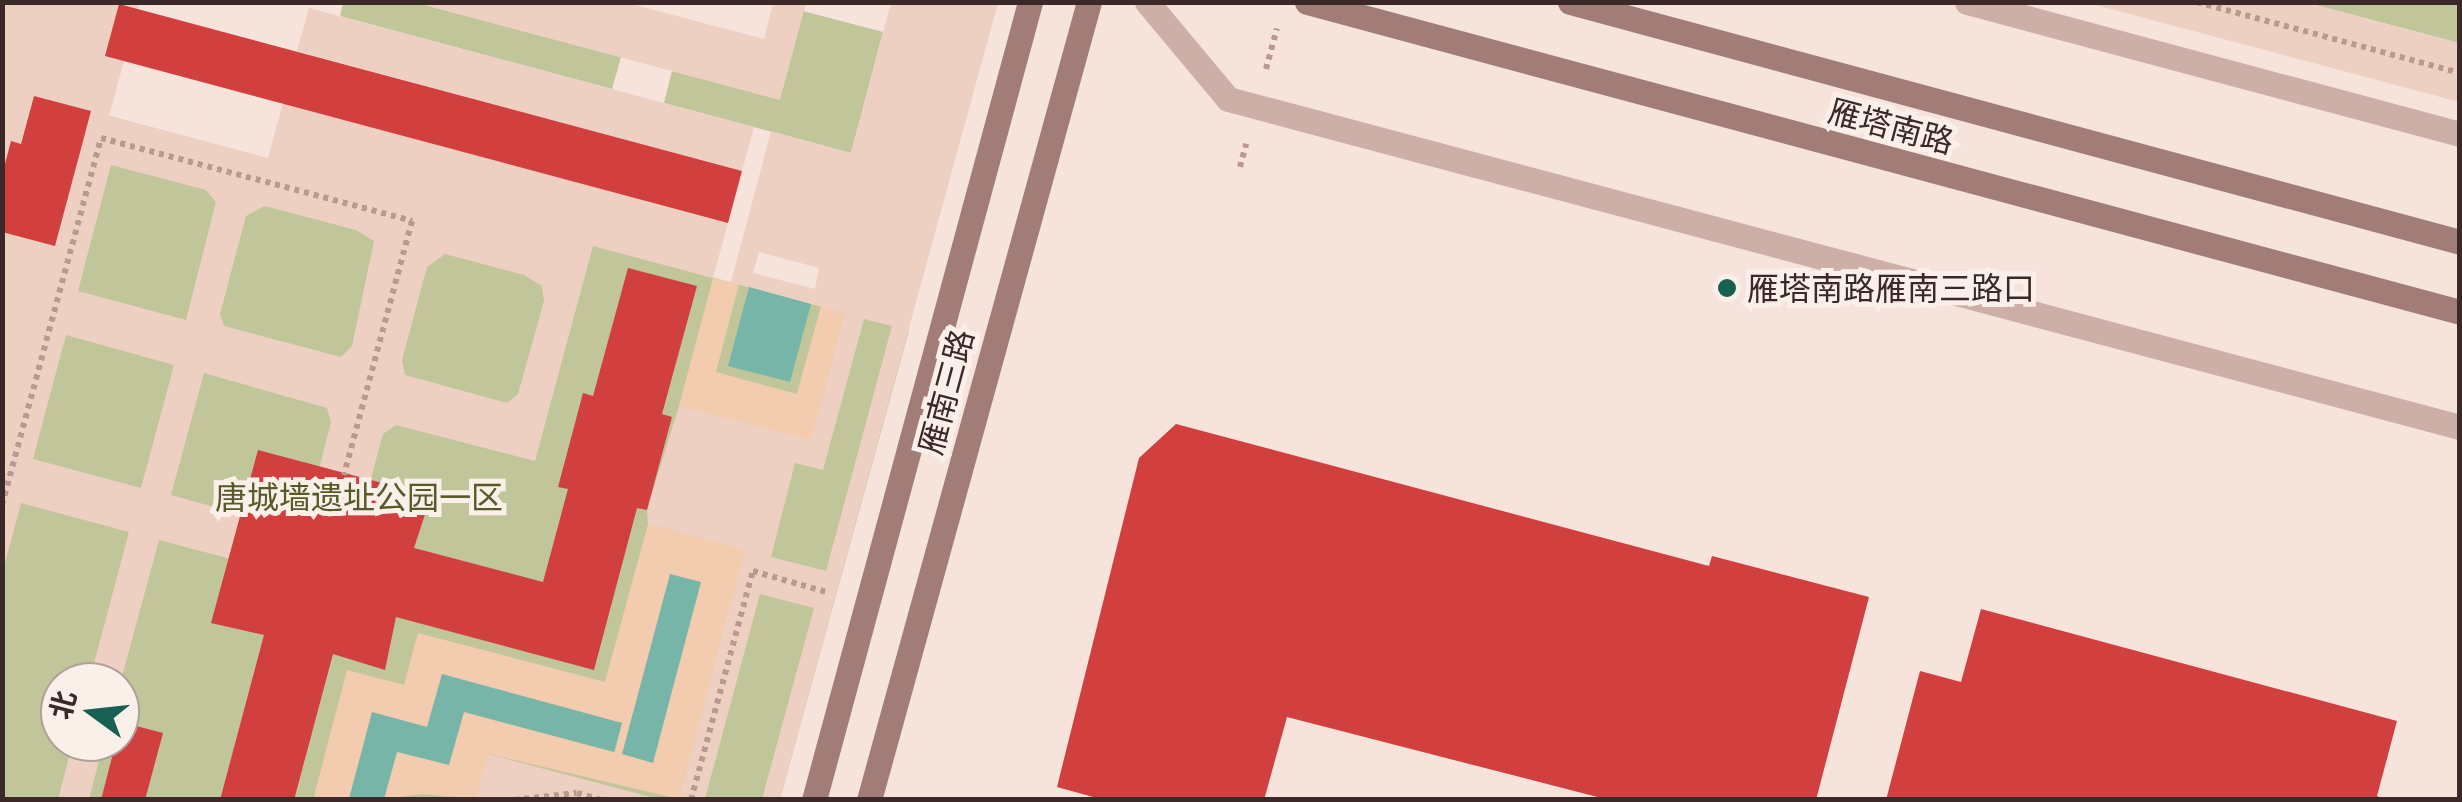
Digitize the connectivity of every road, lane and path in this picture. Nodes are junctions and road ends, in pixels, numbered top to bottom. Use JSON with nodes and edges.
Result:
{"nodes":[{"id":1,"x":1030,"y":2,"type":"edge"},
{"id":2,"x":1088,"y":2,"type":"edge"},
{"id":3,"x":1147,"y":2,"type":"edge"},
{"id":4,"x":1306,"y":2,"type":"edge"},
{"id":5,"x":1570,"y":2,"type":"edge"},
{"id":6,"x":1967,"y":2,"type":"edge"},
{"id":7,"x":2196,"y":2,"type":"edge"},
{"id":8,"x":2460,"y":73,"type":"edge"},
{"id":9,"x":2460,"y":134,"type":"edge"},
{"id":10,"x":2460,"y":242,"type":"edge"},
{"id":11,"x":2460,"y":312,"type":"edge"},
{"id":12,"x":2460,"y":426,"type":"edge"},
{"id":13,"x":344,"y":476,"type":"dead end"},
{"id":14,"x":2,"y":505,"type":"edge"},
{"id":15,"x":828,"y":592,"type":"dead end"},
{"id":16,"x":514,"y":800,"type":"edge"},
{"id":17,"x":600,"y":800,"type":"edge"},
{"id":18,"x":691,"y":800,"type":"edge"},
{"id":19,"x":814,"y":800,"type":"edge"},
{"id":20,"x":869,"y":800,"type":"edge"}],
"edges":[{"from":1,"to":19,"type":"main road","name":"雁南三路"},
{"from":2,"to":20,"type":"main road","name":"雁南三路"},
{"from":3,"to":12,"type":"street"},
{"from":4,"to":11,"type":"main road","name":"雁塔南路"},
{"from":5,"to":10,"type":"main road","name":"雁塔南路"},
{"from":6,"to":9,"type":"street"},
{"from":7,"to":8,"type":"path"},
{"from":13,"to":14,"type":"path"},
{"from":15,"to":18,"type":"path"},
{"from":16,"to":17,"type":"path"}]}
